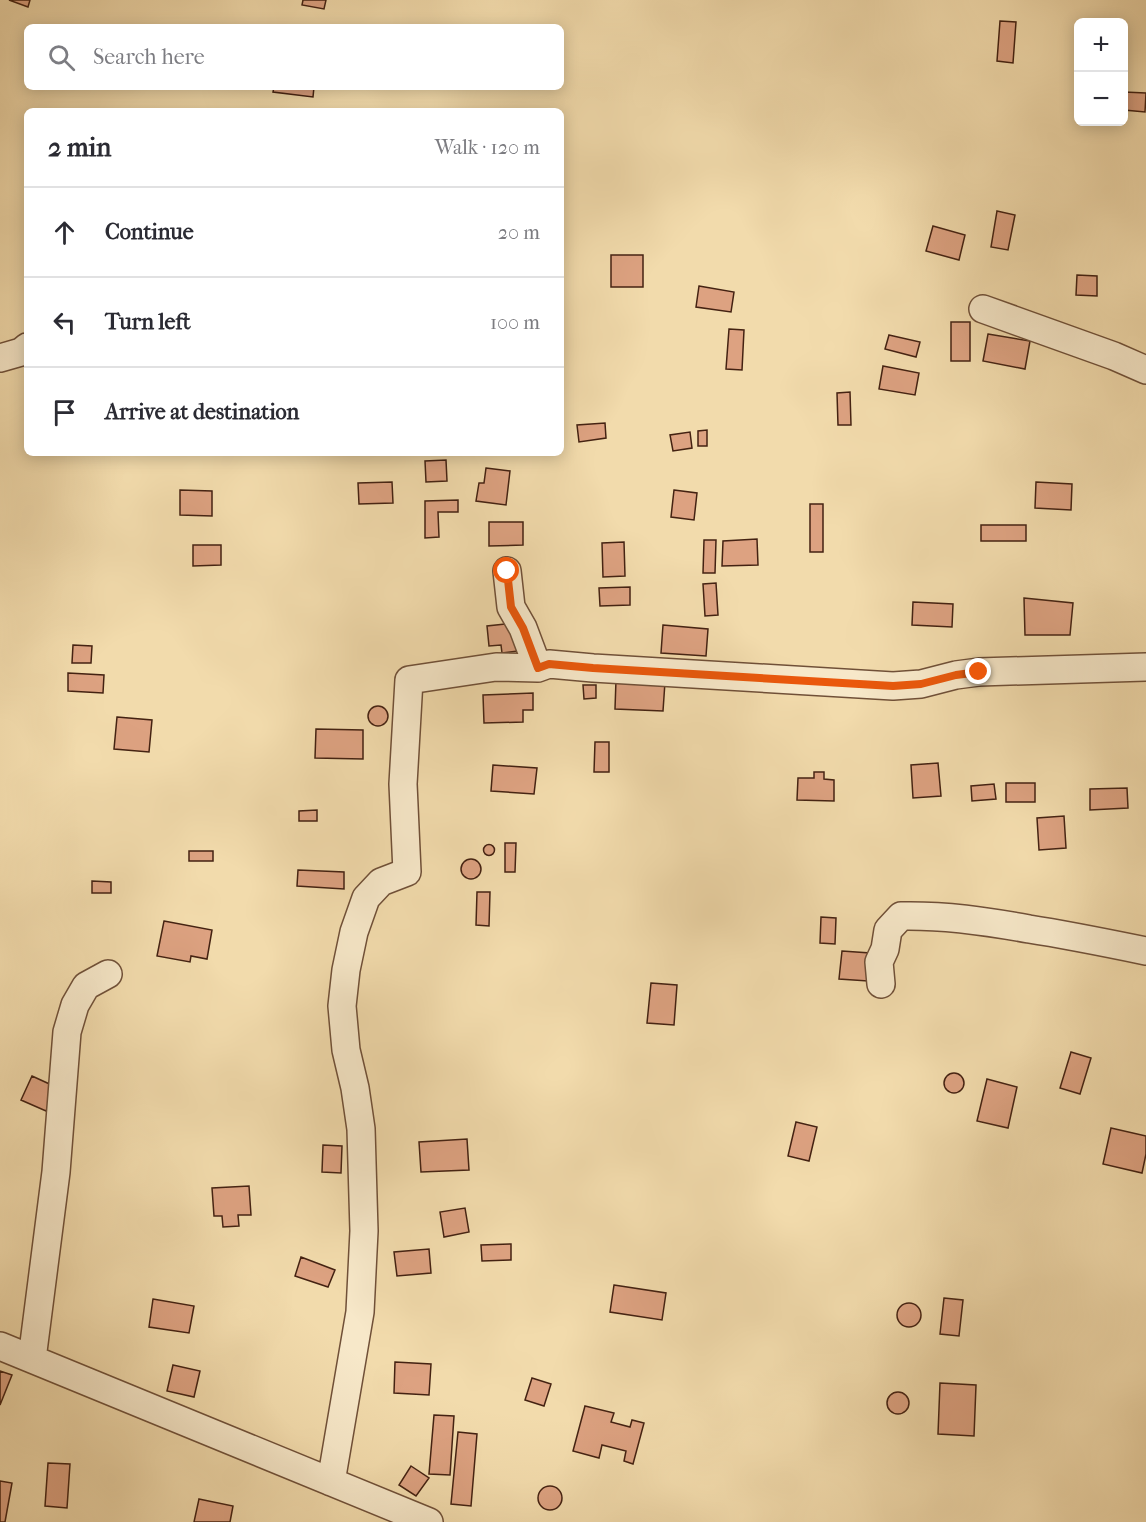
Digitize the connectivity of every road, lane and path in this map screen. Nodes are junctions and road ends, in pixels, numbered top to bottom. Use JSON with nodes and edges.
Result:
{"nodes":[{"id":1,"x":983,"y":309,"type":"dead end"},
{"id":2,"x":24,"y":350,"type":"edge"},
{"id":3,"x":0,"y":358,"type":"edge"},
{"id":4,"x":1146,"y":370,"type":"edge"},
{"id":5,"x":507,"y":571,"type":"dead end"},
{"id":6,"x":538,"y":668,"type":"junction"},
{"id":7,"x":1146,"y":668,"type":"edge"},
{"id":8,"x":1146,"y":951,"type":"edge"},
{"id":9,"x":108,"y":974,"type":"dead end"},
{"id":10,"x":881,"y":984,"type":"dead end"},
{"id":11,"x":0,"y":1346,"type":"edge"},
{"id":12,"x":32,"y":1359,"type":"junction"},
{"id":13,"x":331,"y":1482,"type":"junction"},
{"id":14,"x":429,"y":1522,"type":"edge"}],
"edges":[{"from":1,"to":4,"type":"street"},
{"from":2,"to":3,"type":"street"},
{"from":5,"to":6,"type":"street"},
{"from":6,"to":7,"type":"street"},
{"from":6,"to":13,"type":"street"},
{"from":8,"to":10,"type":"street"},
{"from":9,"to":12,"type":"street"},
{"from":11,"to":12,"type":"street"},
{"from":12,"to":13,"type":"street"},
{"from":13,"to":14,"type":"street"}]}
